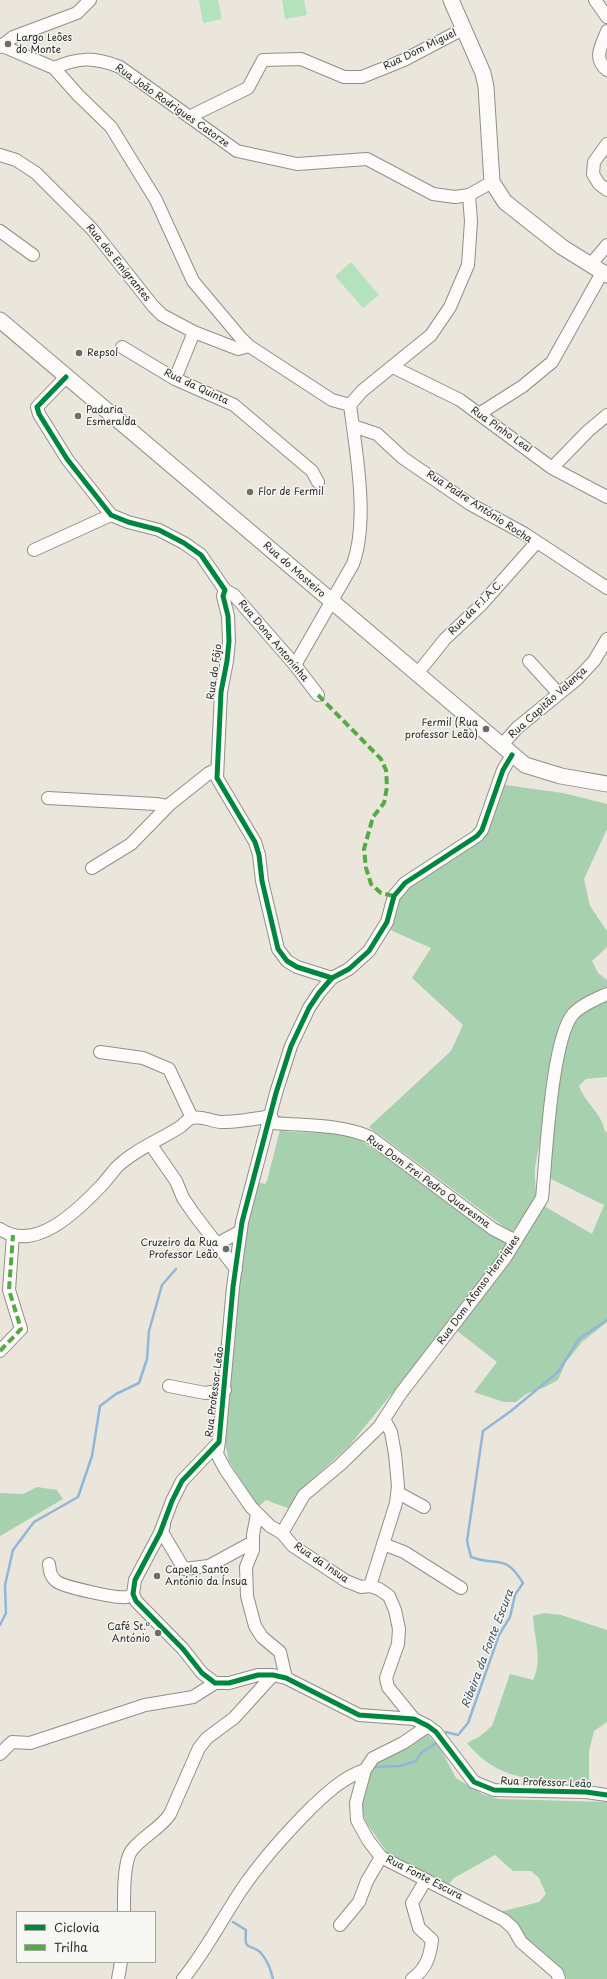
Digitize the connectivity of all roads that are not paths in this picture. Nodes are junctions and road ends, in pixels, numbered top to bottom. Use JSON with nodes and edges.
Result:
{"nodes":[{"id":1,"x":90,"y":0,"type":"edge"},
{"id":2,"x":451,"y":0,"type":"edge"},
{"id":3,"x":595,"y":0,"type":"edge"},
{"id":4,"x":607,"y":17,"type":"edge"},
{"id":5,"x":463,"y":29,"type":"junction"},
{"id":6,"x":607,"y":31,"type":"edge"},
{"id":7,"x":0,"y":46,"type":"edge"},
{"id":8,"x":54,"y":68,"type":"junction"},
{"id":9,"x":607,"y":70,"type":"edge"},
{"id":10,"x":189,"y":117,"type":"junction"},
{"id":11,"x":607,"y":144,"type":"edge"},
{"id":12,"x":0,"y":155,"type":"edge"},
{"id":13,"x":492,"y":182,"type":"junction"},
{"id":14,"x":607,"y":190,"type":"edge"},
{"id":15,"x":469,"y":195,"type":"junction"},
{"id":16,"x":0,"y":231,"type":"edge"},
{"id":17,"x":607,"y":245,"type":"edge"},
{"id":18,"x":33,"y":255,"type":"dead end"},
{"id":19,"x":600,"y":270,"type":"edge"},
{"id":20,"x":0,"y":320,"type":"edge"},
{"id":21,"x":194,"y":332,"type":"junction"},
{"id":22,"x":249,"y":346,"type":"junction"},
{"id":23,"x":122,"y":347,"type":"dead end"},
{"id":24,"x":393,"y":367,"type":"junction"},
{"id":25,"x":66,"y":377,"type":"junction"},
{"id":26,"x":175,"y":379,"type":"junction"},
{"id":27,"x":350,"y":405,"type":"junction"},
{"id":28,"x":479,"y":414,"type":"junction"},
{"id":29,"x":607,"y":414,"type":"edge"},
{"id":30,"x":353,"y":426,"type":"junction"},
{"id":31,"x":552,"y":468,"type":"junction"},
{"id":32,"x":318,"y":482,"type":"dead end"},
{"id":33,"x":607,"y":497,"type":"edge"},
{"id":34,"x":111,"y":515,"type":"junction"},
{"id":35,"x":536,"y":544,"type":"junction"},
{"id":36,"x":34,"y":550,"type":"dead end"},
{"id":37,"x":607,"y":588,"type":"edge"},
{"id":38,"x":225,"y":590,"type":"junction"},
{"id":39,"x":331,"y":602,"type":"junction"},
{"id":40,"x":607,"y":639,"type":"edge"},
{"id":41,"x":528,"y":661,"type":"dead end"},
{"id":42,"x":295,"y":665,"type":"junction"},
{"id":43,"x":417,"y":674,"type":"junction"},
{"id":44,"x":559,"y":694,"type":"junction"},
{"id":45,"x":318,"y":695,"type":"dead end"},
{"id":46,"x":506,"y":751,"type":"junction"},
{"id":47,"x":217,"y":769,"type":"junction"},
{"id":48,"x":607,"y":784,"type":"edge"},
{"id":49,"x":48,"y":798,"type":"dead end"},
{"id":50,"x":168,"y":806,"type":"junction"},
{"id":51,"x":92,"y":868,"type":"dead end"},
{"id":52,"x":332,"y":978,"type":"junction"},
{"id":53,"x":607,"y":994,"type":"edge"},
{"id":54,"x":100,"y":1052,"type":"dead end"},
{"id":55,"x":271,"y":1116,"type":"junction"},
{"id":56,"x":192,"y":1118,"type":"junction"},
{"id":57,"x":151,"y":1145,"type":"junction"},
{"id":58,"x":0,"y":1229,"type":"edge"},
{"id":59,"x":241,"y":1231,"type":"junction"},
{"id":60,"x":13,"y":1235,"type":"junction"},
{"id":61,"x":516,"y":1241,"type":"junction"},
{"id":62,"x":217,"y":1244,"type":"junction"},
{"id":63,"x":236,"y":1269,"type":"junction"},
{"id":64,"x":0,"y":1351,"type":"edge"},
{"id":65,"x":169,"y":1386,"type":"dead end"},
{"id":66,"x":225,"y":1390,"type":"junction"},
{"id":67,"x":384,"y":1419,"type":"junction"},
{"id":68,"x":220,"y":1442,"type":"junction"},
{"id":69,"x":397,"y":1494,"type":"junction"},
{"id":70,"x":424,"y":1507,"type":"dead end"},
{"id":71,"x":257,"y":1514,"type":"junction"},
{"id":72,"x":164,"y":1522,"type":"junction"},
{"id":73,"x":282,"y":1533,"type":"junction"},
{"id":74,"x":253,"y":1542,"type":"junction"},
{"id":75,"x":383,"y":1544,"type":"junction"},
{"id":76,"x":49,"y":1564,"type":"dead end"},
{"id":77,"x":370,"y":1586,"type":"junction"},
{"id":78,"x":461,"y":1588,"type":"dead end"},
{"id":79,"x":133,"y":1594,"type":"junction"},
{"id":80,"x":273,"y":1675,"type":"junction"},
{"id":81,"x":286,"y":1678,"type":"junction"},
{"id":82,"x":215,"y":1683,"type":"junction"},
{"id":83,"x":414,"y":1719,"type":"junction"},
{"id":84,"x":432,"y":1729,"type":"junction"},
{"id":85,"x":0,"y":1754,"type":"edge"},
{"id":86,"x":366,"y":1767,"type":"junction"},
{"id":87,"x":607,"y":1795,"type":"edge"},
{"id":88,"x":381,"y":1857,"type":"junction"},
{"id":89,"x":428,"y":1881,"type":"junction"},
{"id":90,"x":124,"y":1911,"type":"edge"},
{"id":91,"x":340,"y":1925,"type":"dead end"},
{"id":92,"x":121,"y":1963,"type":"edge"},
{"id":93,"x":118,"y":1979,"type":"edge"},
{"id":94,"x":183,"y":1979,"type":"edge"},
{"id":95,"x":412,"y":1979,"type":"edge"},
{"id":96,"x":559,"y":1979,"type":"edge"}],
"edges":[{"from":1,"to":7,"type":"street"},
{"from":2,"to":5,"type":"main road"},
{"from":3,"to":4,"type":"street"},
{"from":5,"to":10,"type":"street","name":"Rua Dom Miguel"},
{"from":5,"to":13,"type":"main road"},
{"from":6,"to":9,"type":"street"},
{"from":7,"to":8,"type":"street"},
{"from":8,"to":10,"type":"street","name":"Rua João Rodrigues Catorze"},
{"from":8,"to":22,"type":"street"},
{"from":10,"to":15,"type":"street","name":"Rua João Rodrigues Catorze"},
{"from":11,"to":14,"type":"street"},
{"from":12,"to":21,"type":"street","name":"Rua dos Emigrantes"},
{"from":13,"to":15,"type":"street","name":"Rua João Rodrigues Catorze"},
{"from":13,"to":19,"type":"main road"},
{"from":15,"to":24,"type":"street"},
{"from":16,"to":18,"type":"street"},
{"from":17,"to":19,"type":"street"},
{"from":19,"to":28,"type":"street"},
{"from":20,"to":25,"type":"main road","name":"Rua do Mosteiro"},
{"from":21,"to":22,"type":"street","name":"Rua dos Emigrantes"},
{"from":21,"to":26,"type":"street"},
{"from":22,"to":27,"type":"street"},
{"from":23,"to":26,"type":"street","name":"Rua da Quinta"},
{"from":24,"to":27,"type":"street"},
{"from":24,"to":28,"type":"street","name":"Rua Pinho Leal"},
{"from":25,"to":34,"type":"street","name":"Rua do Fôjo"},
{"from":25,"to":39,"type":"main road","name":"Rua do Mosteiro"},
{"from":26,"to":32,"type":"street","name":"Rua da Quinta"},
{"from":27,"to":30,"type":"street"},
{"from":28,"to":31,"type":"street","name":"Rua Pinho Leal"},
{"from":29,"to":31,"type":"street"},
{"from":30,"to":35,"type":"street","name":"Rua Padre António Rocha"},
{"from":30,"to":39,"type":"street"},
{"from":31,"to":33,"type":"street","name":"Rua Pinho Leal"},
{"from":34,"to":36,"type":"street"},
{"from":34,"to":38,"type":"street","name":"Rua do Fôjo"},
{"from":35,"to":37,"type":"street","name":"Rua Padre António Rocha"},
{"from":35,"to":43,"type":"street","name":"Rua da F.I.A.C."},
{"from":38,"to":42,"type":"street","name":"Rua Dona Antoninha"},
{"from":38,"to":47,"type":"street","name":"Rua do Fôjo"},
{"from":39,"to":42,"type":"street"},
{"from":39,"to":43,"type":"main road","name":"Rua do Mosteiro"},
{"from":40,"to":44,"type":"street","name":"Rua Capitão Valença"},
{"from":41,"to":44,"type":"street"},
{"from":42,"to":45,"type":"street","name":"Rua Dona Antoninha"},
{"from":43,"to":46,"type":"main road","name":"Rua do Mosteiro"},
{"from":44,"to":46,"type":"street","name":"Rua Capitão Valença"},
{"from":46,"to":48,"type":"main road","name":"Rua do Mosteiro"},
{"from":46,"to":52,"type":"street","name":"Rua Professor Leão"},
{"from":47,"to":50,"type":"street"},
{"from":47,"to":52,"type":"street","name":"Rua do Fôjo"},
{"from":49,"to":50,"type":"street"},
{"from":50,"to":51,"type":"street"},
{"from":52,"to":55,"type":"street","name":"Rua Professor Leão"},
{"from":53,"to":61,"type":"street","name":"Rua Dom Afonso Henriques"},
{"from":54,"to":56,"type":"street"},
{"from":55,"to":56,"type":"street"},
{"from":55,"to":59,"type":"street","name":"Rua Professor Leão"},
{"from":55,"to":61,"type":"street","name":"Rua Dom Frei Pedro Quaresma"},
{"from":56,"to":57,"type":"street"},
{"from":57,"to":60,"type":"street"},
{"from":57,"to":62,"type":"street"},
{"from":58,"to":60,"type":"street"},
{"from":59,"to":62,"type":"street"},
{"from":59,"to":63,"type":"street","name":"Rua Professor Leão"},
{"from":60,"to":64,"type":"street"},
{"from":61,"to":67,"type":"street","name":"Rua Dom Afonso Henriques"},
{"from":62,"to":63,"type":"street"},
{"from":63,"to":66,"type":"street","name":"Rua Professor Leão"},
{"from":65,"to":66,"type":"street"},
{"from":66,"to":68,"type":"street","name":"Rua Professor Leão"},
{"from":67,"to":69,"type":"street"},
{"from":67,"to":73,"type":"street","name":"Rua Dom Afonso Henriques"},
{"from":68,"to":71,"type":"street","name":"Rua da Insua"},
{"from":68,"to":72,"type":"street","name":"Rua Professor Leão"},
{"from":69,"to":70,"type":"street"},
{"from":69,"to":75,"type":"street"},
{"from":71,"to":73,"type":"street","name":"Rua da Insua"},
{"from":71,"to":74,"type":"street"},
{"from":72,"to":74,"type":"street"},
{"from":72,"to":79,"type":"street","name":"Rua Professor Leão"},
{"from":73,"to":77,"type":"street","name":"Rua da Insua"},
{"from":74,"to":81,"type":"street"},
{"from":75,"to":77,"type":"street"},
{"from":75,"to":78,"type":"street"},
{"from":76,"to":79,"type":"street"},
{"from":77,"to":83,"type":"street","name":"Rua da Insua"},
{"from":79,"to":82,"type":"street"},
{"from":80,"to":81,"type":"street","name":"Rua Professor Leão"},
{"from":80,"to":82,"type":"street","name":"Rua Professor Leão"},
{"from":80,"to":90,"type":"street"},
{"from":81,"to":83,"type":"street","name":"Rua Professor Leão"},
{"from":82,"to":85,"type":"street"},
{"from":83,"to":84,"type":"street","name":"Rua Professor Leão"},
{"from":84,"to":86,"type":"street"},
{"from":84,"to":87,"type":"street","name":"Rua Professor Leão"},
{"from":86,"to":88,"type":"street","name":"Rua Fonte Escura"},
{"from":86,"to":94,"type":"street"},
{"from":88,"to":89,"type":"street","name":"Rua Fonte Escura"},
{"from":88,"to":91,"type":"street"},
{"from":89,"to":95,"type":"street"},
{"from":89,"to":96,"type":"street","name":"Rua Fonte Escura"},
{"from":92,"to":93,"type":"street"}]}
